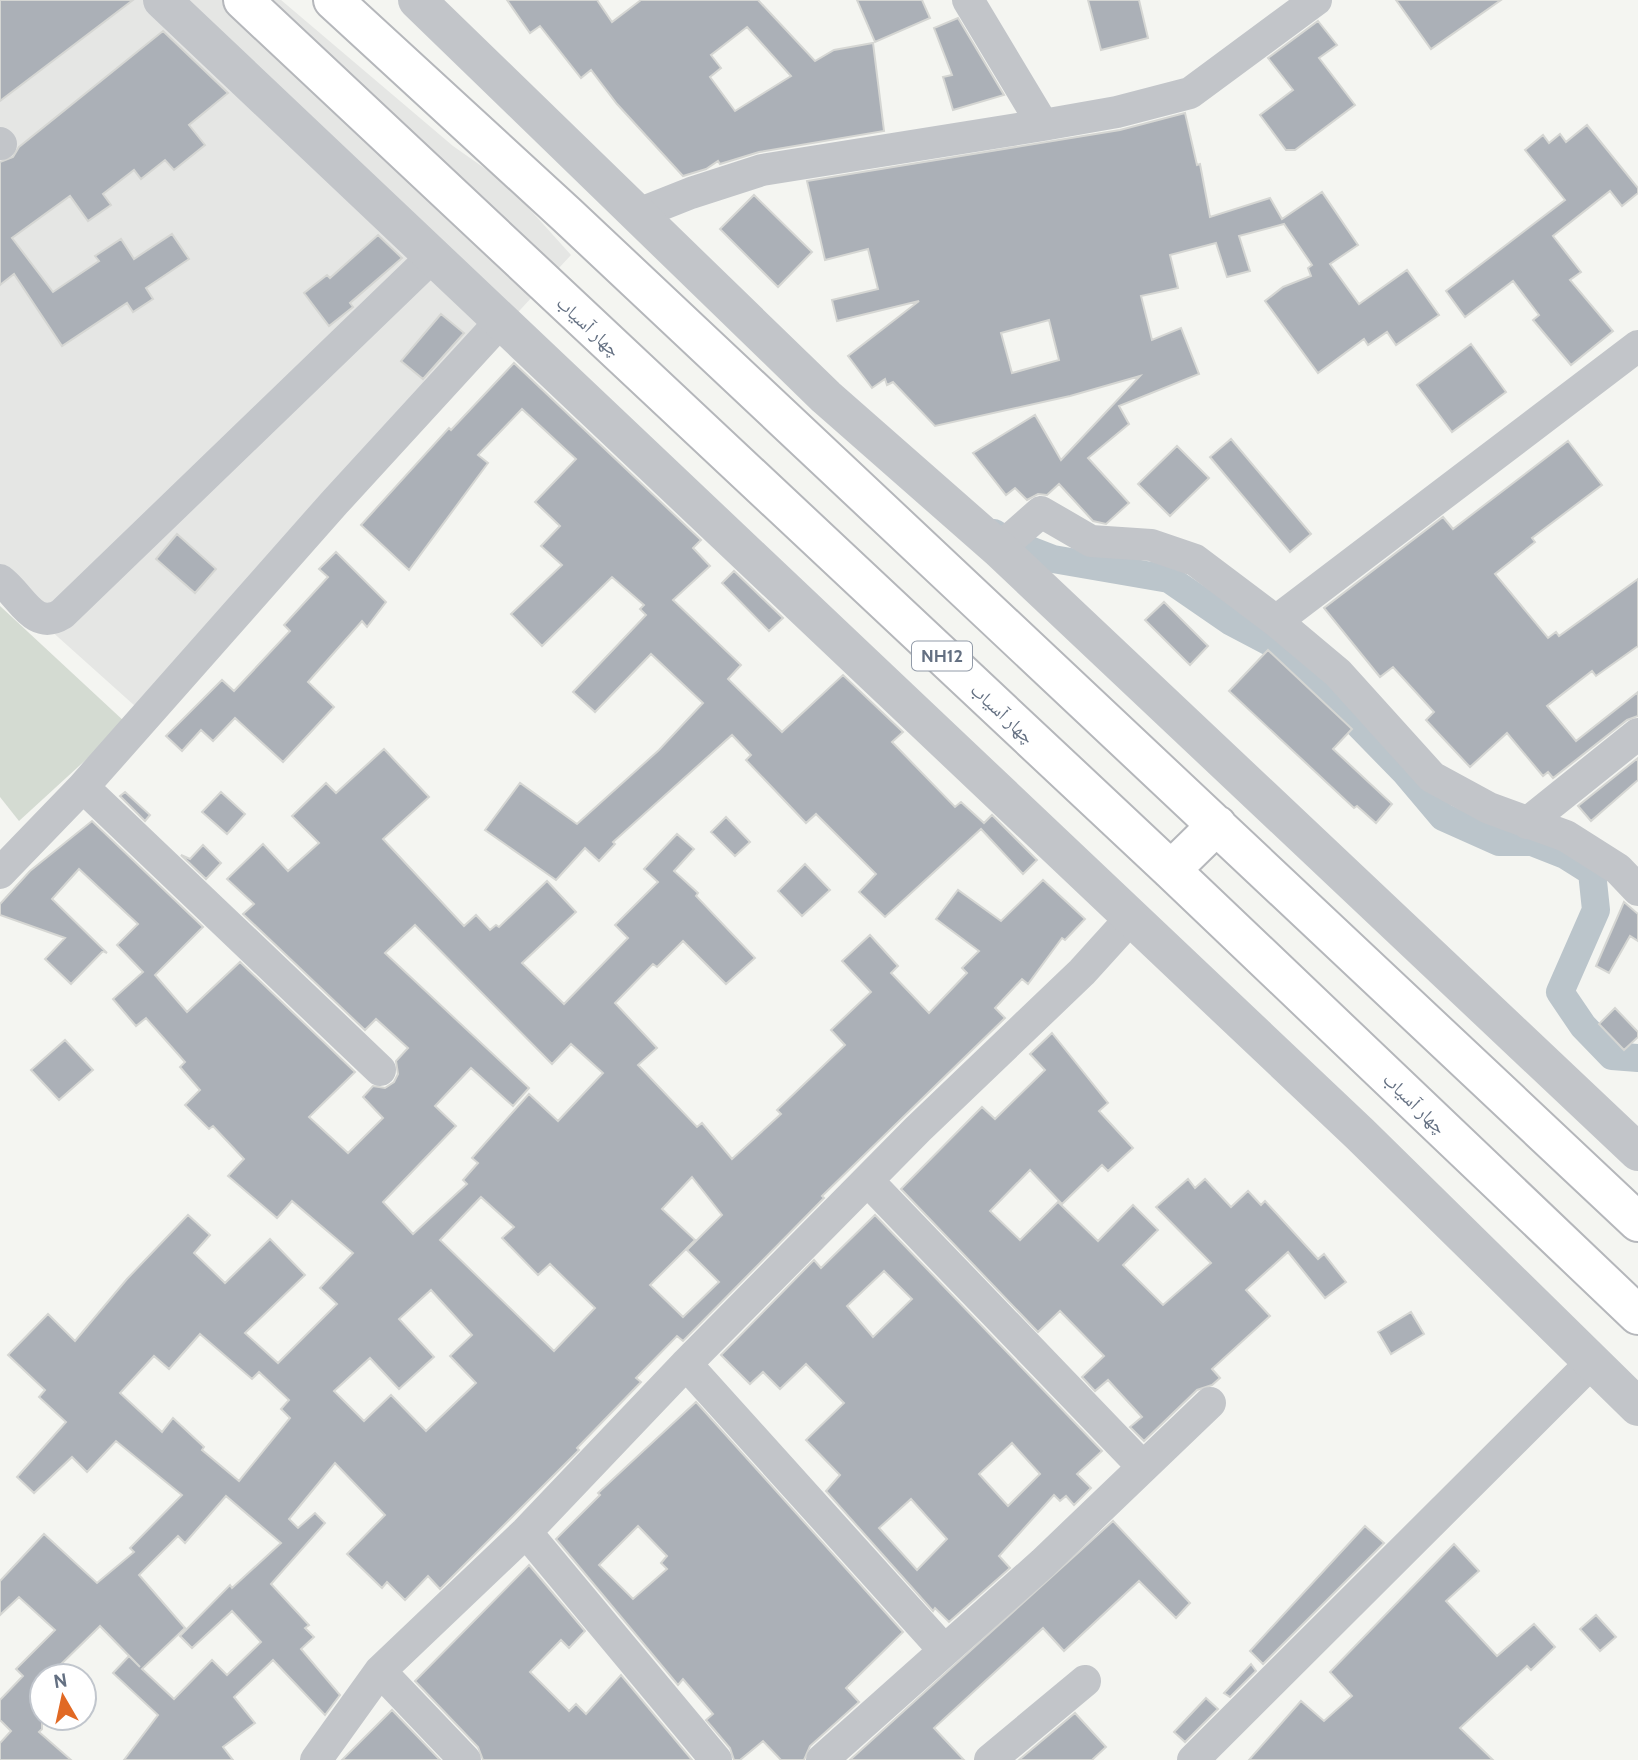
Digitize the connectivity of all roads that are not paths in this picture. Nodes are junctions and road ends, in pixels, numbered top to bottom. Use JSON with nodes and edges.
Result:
{"nodes":[{"id":1,"x":162,"y":0,"type":"edge"},
{"id":2,"x":243,"y":0,"type":"edge"},
{"id":3,"x":333,"y":0,"type":"edge"},
{"id":4,"x":417,"y":0,"type":"edge"},
{"id":5,"x":968,"y":0,"type":"edge"},
{"id":6,"x":1316,"y":0,"type":"edge"},
{"id":7,"x":1043,"y":125,"type":"junction"},
{"id":8,"x":651,"y":209,"type":"junction"},
{"id":9,"x":433,"y":256,"type":"junction"},
{"id":10,"x":501,"y":321,"type":"junction"},
{"id":11,"x":1638,"y":346,"type":"edge"},
{"id":12,"x":1012,"y":538,"type":"junction"},
{"id":13,"x":0,"y":580,"type":"edge"},
{"id":14,"x":1276,"y":621,"type":"junction"},
{"id":15,"x":1638,"y":734,"type":"edge"},
{"id":16,"x":83,"y":787,"type":"junction"},
{"id":17,"x":1527,"y":823,"type":"junction"},
{"id":18,"x":1217,"y":825,"type":"junction"},
{"id":19,"x":1171,"y":870,"type":"junction"},
{"id":20,"x":0,"y":873,"type":"edge"},
{"id":21,"x":1638,"y":890,"type":"edge"},
{"id":22,"x":1131,"y":918,"type":"junction"},
{"id":23,"x":380,"y":1070,"type":"dead end"},
{"id":24,"x":1638,"y":1152,"type":"edge"},
{"id":25,"x":868,"y":1181,"type":"junction"},
{"id":26,"x":1638,"y":1222,"type":"edge"},
{"id":27,"x":1638,"y":1315,"type":"edge"},
{"id":28,"x":1591,"y":1363,"type":"junction"},
{"id":29,"x":686,"y":1364,"type":"junction"},
{"id":30,"x":1210,"y":1403,"type":"dead end"},
{"id":31,"x":1638,"y":1406,"type":"edge"},
{"id":32,"x":1143,"y":1467,"type":"junction"},
{"id":33,"x":526,"y":1532,"type":"junction"},
{"id":34,"x":944,"y":1650,"type":"junction"},
{"id":35,"x":380,"y":1671,"type":"junction"},
{"id":36,"x":1085,"y":1681,"type":"dead end"},
{"id":37,"x":317,"y":1760,"type":"edge"},
{"id":38,"x":465,"y":1760,"type":"edge"},
{"id":39,"x":716,"y":1760,"type":"edge"},
{"id":40,"x":822,"y":1760,"type":"edge"},
{"id":41,"x":990,"y":1760,"type":"edge"},
{"id":42,"x":1194,"y":1760,"type":"edge"}],
"edges":[{"from":1,"to":9,"type":"street"},
{"from":2,"to":19,"type":"highway","name":"چهار آسیاب","number":"NH12"},
{"from":3,"to":18,"type":"highway"},
{"from":4,"to":8,"type":"street"},
{"from":5,"to":7,"type":"street"},
{"from":6,"to":7,"type":"street"},
{"from":7,"to":8,"type":"street"},
{"from":8,"to":12,"type":"street"},
{"from":9,"to":10,"type":"street"},
{"from":9,"to":13,"type":"street"},
{"from":10,"to":16,"type":"street"},
{"from":10,"to":22,"type":"street"},
{"from":11,"to":14,"type":"street"},
{"from":12,"to":14,"type":"street"},
{"from":12,"to":24,"type":"street"},
{"from":14,"to":17,"type":"street"},
{"from":15,"to":17,"type":"street"},
{"from":16,"to":20,"type":"street"},
{"from":16,"to":23,"type":"street"},
{"from":17,"to":21,"type":"street"},
{"from":18,"to":19,"type":"highway"},
{"from":18,"to":26,"type":"highway"},
{"from":19,"to":27,"type":"highway","name":"چهار آسیاب","number":"NH12"},
{"from":22,"to":25,"type":"street"},
{"from":22,"to":28,"type":"street"},
{"from":25,"to":29,"type":"street"},
{"from":25,"to":32,"type":"street"},
{"from":28,"to":31,"type":"street"},
{"from":28,"to":42,"type":"street"},
{"from":29,"to":33,"type":"street"},
{"from":29,"to":34,"type":"street"},
{"from":30,"to":32,"type":"street"},
{"from":32,"to":34,"type":"street"},
{"from":33,"to":35,"type":"street"},
{"from":33,"to":39,"type":"street"},
{"from":34,"to":40,"type":"street"},
{"from":35,"to":37,"type":"street"},
{"from":35,"to":38,"type":"street"},
{"from":36,"to":41,"type":"street"}]}
